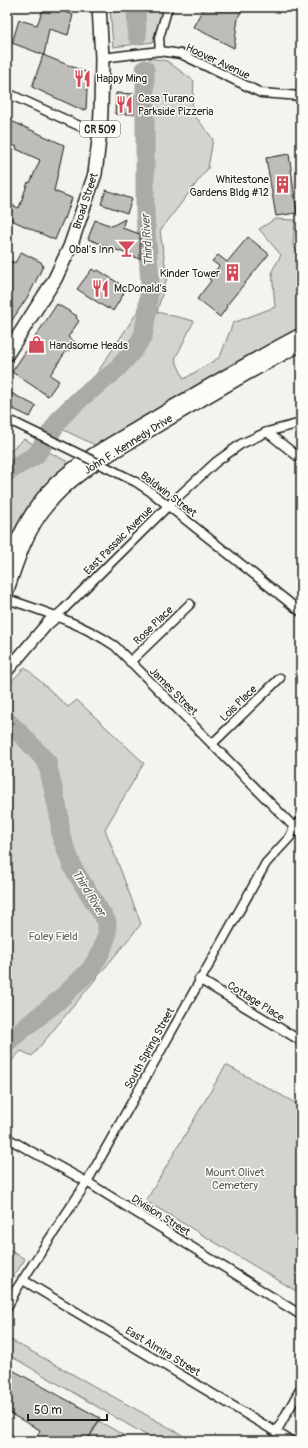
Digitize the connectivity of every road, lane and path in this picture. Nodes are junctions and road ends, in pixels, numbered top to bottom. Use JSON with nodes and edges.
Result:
{"nodes":[{"id":1,"x":99,"y":7,"type":"edge"},
{"id":2,"x":168,"y":7,"type":"edge"},
{"id":3,"x":160,"y":51,"type":"junction"},
{"id":4,"x":102,"y":58,"type":"junction"},
{"id":5,"x":7,"y":93,"type":"edge"},
{"id":6,"x":301,"y":96,"type":"edge"},
{"id":7,"x":100,"y":131,"type":"junction"},
{"id":8,"x":301,"y":334,"type":"edge"},
{"id":9,"x":301,"y":345,"type":"edge"},
{"id":10,"x":7,"y":354,"type":"edge"},
{"id":11,"x":7,"y":419,"type":"edge"},
{"id":12,"x":301,"y":423,"type":"edge"},
{"id":13,"x":267,"y":432,"type":"junction"},
{"id":14,"x":301,"y":459,"type":"edge"},
{"id":15,"x":168,"y":506,"type":"junction"},
{"id":16,"x":7,"y":562,"type":"edge"},
{"id":17,"x":7,"y":593,"type":"edge"},
{"id":18,"x":7,"y":599,"type":"edge"},
{"id":19,"x":190,"y":604,"type":"dead end"},
{"id":20,"x":301,"y":612,"type":"edge"},
{"id":21,"x":55,"y":617,"type":"junction"},
{"id":22,"x":130,"y":662,"type":"junction"},
{"id":23,"x":7,"y":671,"type":"edge"},
{"id":24,"x":280,"y":678,"type":"dead end"},
{"id":25,"x":212,"y":744,"type":"junction"},
{"id":26,"x":301,"y":821,"type":"edge"},
{"id":27,"x":294,"y":827,"type":"junction"},
{"id":28,"x":301,"y":834,"type":"edge"},
{"id":29,"x":199,"y":979,"type":"junction"},
{"id":30,"x":301,"y":1041,"type":"edge"},
{"id":31,"x":7,"y":1138,"type":"edge"},
{"id":32,"x":87,"y":1182,"type":"junction"},
{"id":33,"x":23,"y":1280,"type":"junction"},
{"id":34,"x":7,"y":1308,"type":"edge"},
{"id":35,"x":301,"y":1315,"type":"edge"},
{"id":36,"x":301,"y":1388,"type":"edge"},
{"id":37,"x":276,"y":1432,"type":"junction"},
{"id":38,"x":291,"y":1441,"type":"edge"}],
"edges":[{"from":1,"to":4,"type":"main road","name":"Broad Street","number":"CR 509"},
{"from":2,"to":3,"type":"street"},
{"from":3,"to":4,"type":"street","name":"Hoover Avenue"},
{"from":3,"to":6,"type":"street","name":"Hoover Avenue"},
{"from":4,"to":7,"type":"main road","name":"Broad Street","number":"CR 509"},
{"from":5,"to":7,"type":"street"},
{"from":7,"to":10,"type":"main road","name":"Broad Street","number":"CR 509"},
{"from":8,"to":16,"type":"main road","name":"John F. Kennedy Drive"},
{"from":9,"to":17,"type":"main road","name":"John F. Kennedy Drive"},
{"from":11,"to":15,"type":"street","name":"Baldwin Street","bridge":true},
{"from":12,"to":13,"type":"street","name":"East Passaic Avenue"},
{"from":13,"to":14,"type":"street"},
{"from":13,"to":15,"type":"street","name":"East Passaic Avenue"},
{"from":15,"to":20,"type":"street","name":"Baldwin Street"},
{"from":15,"to":21,"type":"street","name":"East Passaic Avenue"},
{"from":18,"to":21,"type":"street","name":"James Street"},
{"from":19,"to":22,"type":"street","name":"Rose Place"},
{"from":21,"to":22,"type":"street","name":"James Street"},
{"from":21,"to":23,"type":"main road"},
{"from":22,"to":25,"type":"street","name":"James Street"},
{"from":24,"to":25,"type":"street","name":"Lois Place"},
{"from":25,"to":27,"type":"street","name":"James Street"},
{"from":26,"to":27,"type":"street","name":"South Spring Street"},
{"from":27,"to":28,"type":"street","name":"James Street"},
{"from":27,"to":29,"type":"street","name":"South Spring Street"},
{"from":29,"to":30,"type":"street","name":"Cottage Place"},
{"from":29,"to":32,"type":"street","name":"South Spring Street"},
{"from":31,"to":32,"type":"street","name":"Division Street"},
{"from":32,"to":33,"type":"street","name":"South Spring Street"},
{"from":32,"to":35,"type":"street","name":"Division Street"},
{"from":33,"to":34,"type":"street","name":"South Spring Street"},
{"from":33,"to":37,"type":"street","name":"East Almira Street"},
{"from":36,"to":37,"type":"street"},
{"from":37,"to":38,"type":"street","name":"East Almira Street"}]}
